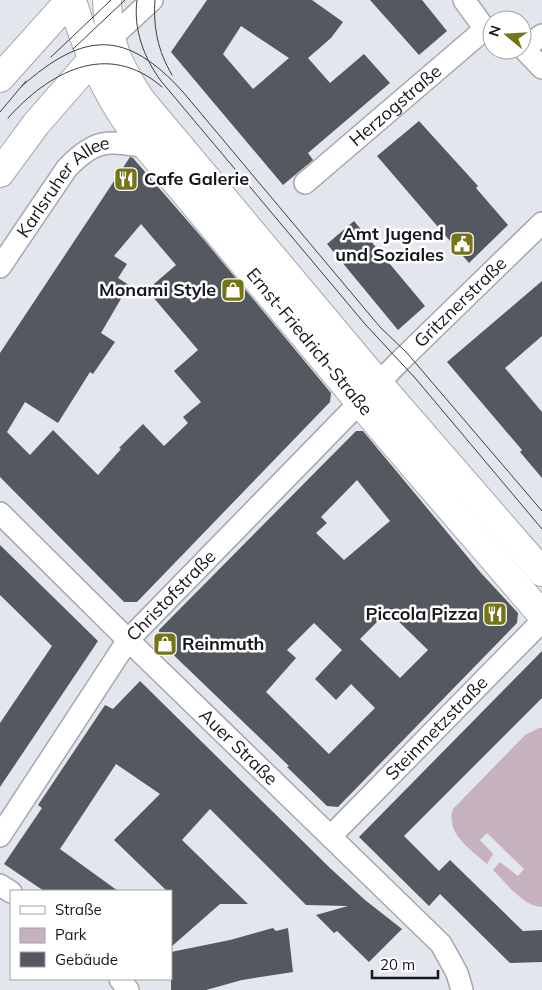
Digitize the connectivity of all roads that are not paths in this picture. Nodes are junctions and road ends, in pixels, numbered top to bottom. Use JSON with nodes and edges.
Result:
{"nodes":[{"id":1,"x":71,"y":0,"type":"edge"},
{"id":2,"x":107,"y":0,"type":"edge"},
{"id":3,"x":152,"y":0,"type":"edge"},
{"id":4,"x":464,"y":0,"type":"edge"},
{"id":5,"x":482,"y":22,"type":"edge"},
{"id":6,"x":482,"y":37,"type":"edge"},
{"id":7,"x":101,"y":48,"type":"junction"},
{"id":8,"x":532,"y":57,"type":"edge"},
{"id":9,"x":542,"y":68,"type":"edge"},
{"id":10,"x":0,"y":78,"type":"edge"},
{"id":11,"x":146,"y":147,"type":"junction"},
{"id":12,"x":0,"y":173,"type":"edge"},
{"id":13,"x":305,"y":183,"type":"dead end"},
{"id":14,"x":542,"y":223,"type":"edge"},
{"id":15,"x":0,"y":267,"type":"edge"},
{"id":16,"x":369,"y":393,"type":"junction"},
{"id":17,"x":0,"y":513,"type":"edge"},
{"id":18,"x":542,"y":572,"type":"edge"},
{"id":19,"x":542,"y":615,"type":"edge"},
{"id":20,"x":542,"y":621,"type":"edge"},
{"id":21,"x":128,"y":640,"type":"junction"},
{"id":22,"x":0,"y":836,"type":"edge"},
{"id":23,"x":331,"y":836,"type":"junction"},
{"id":24,"x":462,"y":990,"type":"edge"}],
"edges":[{"from":1,"to":7,"type":"main road"},
{"from":1,"to":10,"type":"main road"},
{"from":2,"to":7,"type":"main road"},
{"from":3,"to":7,"type":"street"},
{"from":4,"to":5,"type":"street"},
{"from":6,"to":13,"type":"street","name":"Herzogstraße"},
{"from":7,"to":11,"type":"main road","name":"Ernst-Friedrich-Straße"},
{"from":7,"to":12,"type":"main road"},
{"from":7,"to":16,"type":"main road","name":"Ernst-Friedrich-Straße"},
{"from":8,"to":9,"type":"street"},
{"from":11,"to":15,"type":"street","name":"Karlsruher Allee"},
{"from":11,"to":16,"type":"main road","name":"Ernst-Friedrich-Straße"},
{"from":14,"to":16,"type":"street","name":"Gritznerstraße"},
{"from":16,"to":18,"type":"main road","name":"Ernst-Friedrich-Straße"},
{"from":16,"to":19,"type":"main road","name":"Ernst-Friedrich-Straße"},
{"from":16,"to":21,"type":"street","name":"Christofstraße"},
{"from":17,"to":21,"type":"street","name":"Auer Straße"},
{"from":20,"to":23,"type":"street","name":"Steinmetzstraße"},
{"from":21,"to":22,"type":"street","name":"Christofstraße"},
{"from":21,"to":23,"type":"street","name":"Auer Straße"},
{"from":23,"to":24,"type":"street","name":"Auer Straße"}]}
